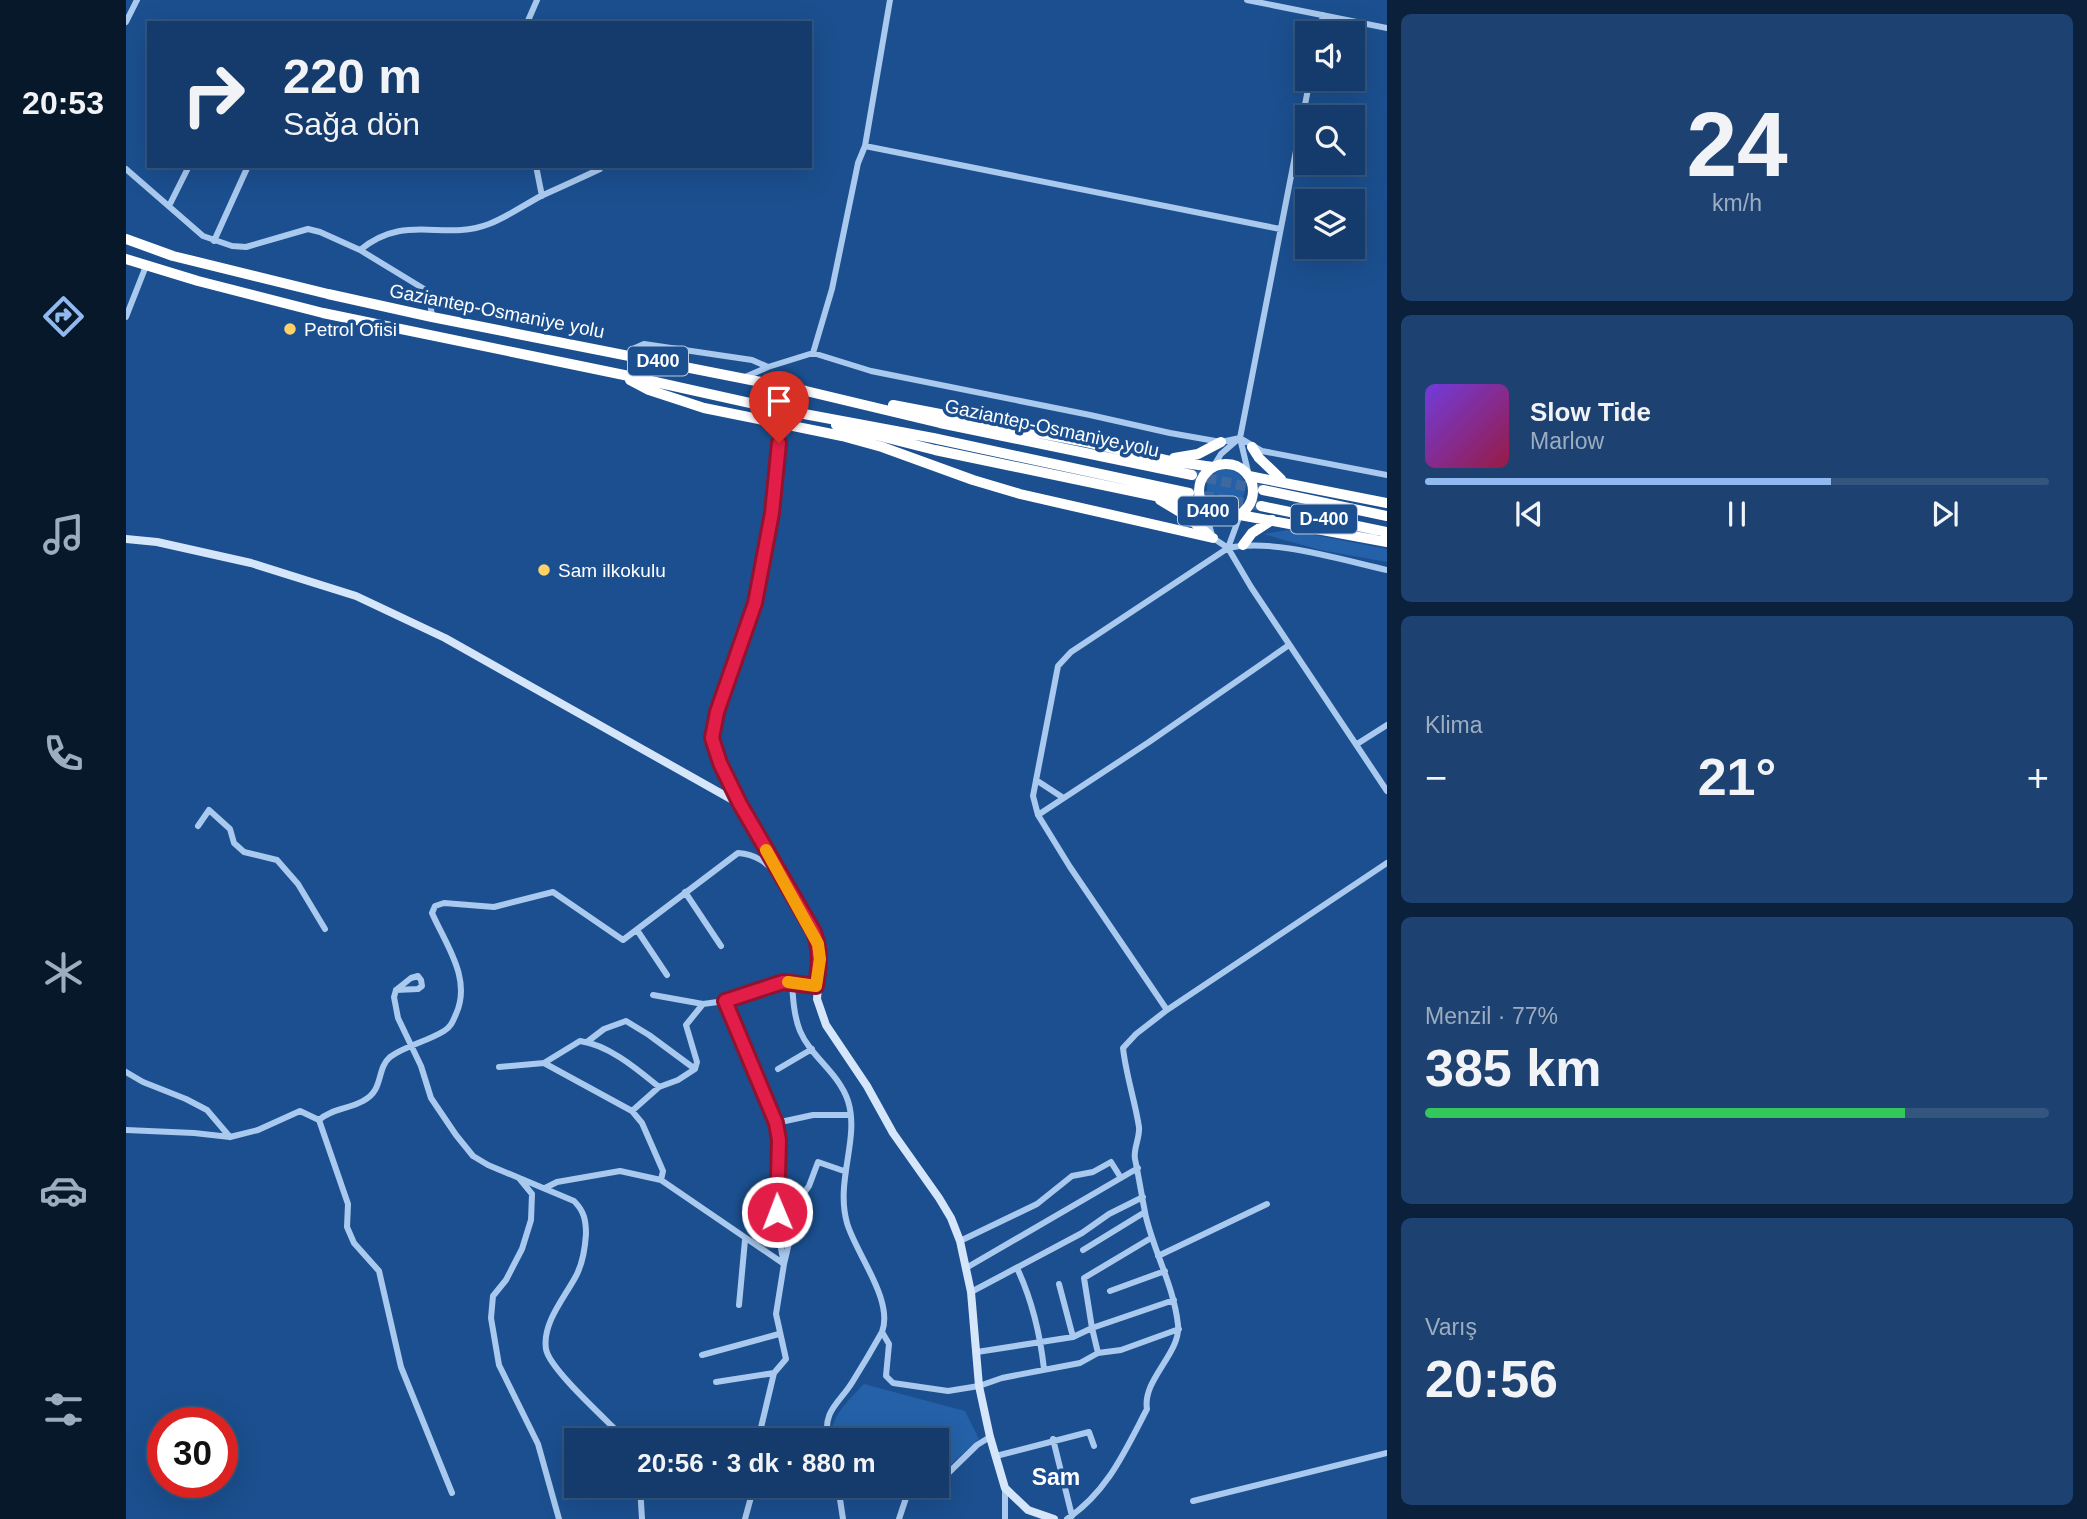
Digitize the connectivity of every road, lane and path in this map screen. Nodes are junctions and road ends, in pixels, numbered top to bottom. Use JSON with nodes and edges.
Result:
{"nodes":[{"id":1,"x":136,"y":0,"type":"edge"},
{"id":2,"x":537,"y":0,"type":"edge"},
{"id":3,"x":890,"y":0,"type":"edge"},
{"id":4,"x":1247,"y":0,"type":"edge"},
{"id":5,"x":1323,"y":15,"type":"junction"},
{"id":6,"x":528,"y":21,"type":"edge"},
{"id":7,"x":1322,"y":21,"type":"edge"},
{"id":8,"x":126,"y":22,"type":"edge"},
{"id":9,"x":1387,"y":28,"type":"edge"},
{"id":10,"x":1308,"y":91,"type":"edge"},
{"id":11,"x":865,"y":146,"type":"junction"},
{"id":12,"x":188,"y":168,"type":"edge"},
{"id":13,"x":247,"y":168,"type":"edge"},
{"id":14,"x":536,"y":168,"type":"edge"},
{"id":15,"x":126,"y":169,"type":"edge"},
{"id":16,"x":600,"y":169,"type":"dead end"},
{"id":17,"x":542,"y":196,"type":"junction"},
{"id":18,"x":169,"y":206,"type":"junction"},
{"id":19,"x":1280,"y":229,"type":"junction"},
{"id":20,"x":126,"y":239,"type":"edge"},
{"id":21,"x":214,"y":241,"type":"junction"},
{"id":22,"x":360,"y":250,"type":"junction"},
{"id":23,"x":126,"y":259,"type":"edge"},
{"id":24,"x":146,"y":266,"type":"junction"},
{"id":25,"x":126,"y":317,"type":"edge"},
{"id":26,"x":432,"y":317,"type":"junction"},
{"id":27,"x":813,"y":354,"type":"junction"},
{"id":28,"x":630,"y":356,"type":"junction"},
{"id":29,"x":768,"y":367,"type":"junction"},
{"id":30,"x":624,"y":375,"type":"junction"},
{"id":31,"x":743,"y":378,"type":"junction"},
{"id":32,"x":806,"y":391,"type":"junction"},
{"id":33,"x":807,"y":414,"type":"junction"},
{"id":34,"x":780,"y":424,"type":"junction"},
{"id":35,"x":1240,"y":438,"type":"junction"},
{"id":36,"x":1221,"y":442,"type":"junction"},
{"id":37,"x":1252,"y":447,"type":"junction"},
{"id":38,"x":1164,"y":460,"type":"junction"},
{"id":39,"x":1213,"y":467,"type":"junction"},
{"id":40,"x":1192,"y":475,"type":"tunnel mouth"},
{"id":41,"x":1387,"y":475,"type":"edge"},
{"id":42,"x":1249,"y":476,"type":"junction"},
{"id":43,"x":1287,"y":482,"type":"junction"},
{"id":44,"x":1263,"y":490,"type":"tunnel mouth"},
{"id":45,"x":1189,"y":492,"type":"tunnel mouth"},
{"id":46,"x":1151,"y":495,"type":"junction"},
{"id":47,"x":1387,"y":503,"type":"edge"},
{"id":48,"x":1203,"y":506,"type":"junction"},
{"id":49,"x":1261,"y":506,"type":"tunnel mouth"},
{"id":50,"x":1240,"y":515,"type":"junction"},
{"id":51,"x":1387,"y":516,"type":"edge"},
{"id":52,"x":1273,"y":520,"type":"junction"},
{"id":53,"x":1387,"y":531,"type":"edge"},
{"id":54,"x":1213,"y":538,"type":"junction"},
{"id":55,"x":126,"y":539,"type":"edge"},
{"id":56,"x":1387,"y":542,"type":"edge"},
{"id":57,"x":1243,"y":545,"type":"junction"},
{"id":58,"x":1228,"y":548,"type":"junction"},
{"id":59,"x":1387,"y":570,"type":"edge"},
{"id":60,"x":1289,"y":645,"type":"junction"},
{"id":61,"x":1387,"y":725,"type":"edge"},
{"id":62,"x":1357,"y":744,"type":"junction"},
{"id":63,"x":1036,"y":780,"type":"junction"},
{"id":64,"x":1387,"y":791,"type":"edge"},
{"id":65,"x":1062,"y":797,"type":"junction"},
{"id":66,"x":740,"y":804,"type":"junction"},
{"id":67,"x":1038,"y":815,"type":"junction"},
{"id":68,"x":198,"y":826,"type":"dead end"},
{"id":69,"x":1387,"y":863,"type":"edge"},
{"id":70,"x":785,"y":882,"type":"junction"},
{"id":71,"x":685,"y":892,"type":"junction"},
{"id":72,"x":325,"y":929,"type":"dead end"},
{"id":73,"x":637,"y":930,"type":"junction"},
{"id":74,"x":721,"y":946,"type":"dead end"},
{"id":75,"x":667,"y":975,"type":"dead end"},
{"id":76,"x":792,"y":983,"type":"junction"},
{"id":77,"x":816,"y":986,"type":"junction"},
{"id":78,"x":396,"y":990,"type":"dead end"},
{"id":79,"x":653,"y":995,"type":"dead end"},
{"id":80,"x":725,"y":1001,"type":"junction"},
{"id":81,"x":704,"y":1004,"type":"junction"},
{"id":82,"x":1167,"y":1010,"type":"junction"},
{"id":83,"x":587,"y":1042,"type":"junction"},
{"id":84,"x":412,"y":1044,"type":"junction"},
{"id":85,"x":812,"y":1049,"type":"junction"},
{"id":86,"x":544,"y":1063,"type":"junction"},
{"id":87,"x":499,"y":1067,"type":"dead end"},
{"id":88,"x":695,"y":1069,"type":"junction"},
{"id":89,"x":778,"y":1069,"type":"dead end"},
{"id":90,"x":126,"y":1072,"type":"edge"},
{"id":91,"x":659,"y":1087,"type":"junction"},
{"id":92,"x":632,"y":1111,"type":"junction"},
{"id":93,"x":850,"y":1115,"type":"junction"},
{"id":94,"x":319,"y":1120,"type":"junction"},
{"id":95,"x":776,"y":1123,"type":"junction"},
{"id":96,"x":126,"y":1130,"type":"edge"},
{"id":97,"x":230,"y":1138,"type":"junction"},
{"id":98,"x":1139,"y":1168,"type":"junction"},
{"id":99,"x":844,"y":1171,"type":"junction"},
{"id":100,"x":517,"y":1176,"type":"junction"},
{"id":101,"x":1121,"y":1178,"type":"junction"},
{"id":102,"x":660,"y":1180,"type":"junction"},
{"id":103,"x":545,"y":1188,"type":"junction"},
{"id":104,"x":1143,"y":1197,"type":"junction"},
{"id":105,"x":1267,"y":1204,"type":"dead end"},
{"id":106,"x":1145,"y":1212,"type":"junction"},
{"id":107,"x":1152,"y":1238,"type":"junction"},
{"id":108,"x":745,"y":1240,"type":"junction"},
{"id":109,"x":960,"y":1241,"type":"junction"},
{"id":110,"x":1083,"y":1250,"type":"dead end"},
{"id":111,"x":1158,"y":1256,"type":"junction"},
{"id":112,"x":783,"y":1264,"type":"junction"},
{"id":113,"x":966,"y":1268,"type":"junction"},
{"id":114,"x":1017,"y":1268,"type":"junction"},
{"id":115,"x":1165,"y":1271,"type":"junction"},
{"id":116,"x":1059,"y":1284,"type":"dead end"},
{"id":117,"x":1110,"y":1291,"type":"dead end"},
{"id":118,"x":971,"y":1292,"type":"junction"},
{"id":119,"x":1174,"y":1300,"type":"junction"},
{"id":120,"x":739,"y":1305,"type":"dead end"},
{"id":121,"x":1092,"y":1328,"type":"junction"},
{"id":122,"x":1179,"y":1329,"type":"junction"},
{"id":123,"x":882,"y":1332,"type":"junction"},
{"id":124,"x":779,"y":1334,"type":"junction"},
{"id":125,"x":1073,"y":1337,"type":"junction"},
{"id":126,"x":1041,"y":1342,"type":"junction"},
{"id":127,"x":977,"y":1352,"type":"junction"},
{"id":128,"x":1098,"y":1353,"type":"junction"},
{"id":129,"x":702,"y":1355,"type":"dead end"},
{"id":130,"x":1044,"y":1369,"type":"junction"},
{"id":131,"x":774,"y":1373,"type":"junction"},
{"id":132,"x":716,"y":1382,"type":"dead end"},
{"id":133,"x":979,"y":1386,"type":"junction"},
{"id":134,"x":614,"y":1428,"type":"edge"},
{"id":135,"x":761,"y":1428,"type":"edge"},
{"id":136,"x":826,"y":1428,"type":"edge"},
{"id":137,"x":990,"y":1437,"type":"junction"},
{"id":138,"x":1053,"y":1439,"type":"junction"},
{"id":139,"x":1094,"y":1446,"type":"dead end"},
{"id":140,"x":1387,"y":1453,"type":"edge"},
{"id":141,"x":996,"y":1456,"type":"junction"},
{"id":142,"x":949,"y":1472,"type":"edge"},
{"id":143,"x":1005,"y":1488,"type":"junction"},
{"id":144,"x":452,"y":1493,"type":"dead end"},
{"id":145,"x":641,"y":1498,"type":"edge"},
{"id":146,"x":750,"y":1498,"type":"edge"},
{"id":147,"x":840,"y":1498,"type":"edge"},
{"id":148,"x":906,"y":1498,"type":"edge"},
{"id":149,"x":1193,"y":1501,"type":"dead end"},
{"id":150,"x":1069,"y":1517,"type":"edge"},
{"id":151,"x":559,"y":1519,"type":"edge"},
{"id":152,"x":642,"y":1519,"type":"edge"},
{"id":153,"x":744,"y":1519,"type":"edge"},
{"id":154,"x":843,"y":1519,"type":"edge"},
{"id":155,"x":899,"y":1519,"type":"edge"},
{"id":156,"x":1005,"y":1519,"type":"edge"},
{"id":157,"x":1054,"y":1519,"type":"edge"}],
"edges":[{"from":1,"to":8,"type":"street"},
{"from":2,"to":6,"type":"street"},
{"from":3,"to":11,"type":"street"},
{"from":4,"to":5,"type":"street"},
{"from":5,"to":7,"type":"street"},
{"from":5,"to":9,"type":"street"},
{"from":10,"to":19,"type":"street"},
{"from":11,"to":19,"type":"street"},
{"from":11,"to":27,"type":"street"},
{"from":12,"to":18,"type":"street"},
{"from":13,"to":21,"type":"street"},
{"from":14,"to":17,"type":"street"},
{"from":15,"to":18,"type":"street"},
{"from":16,"to":17,"type":"street"},
{"from":17,"to":22,"type":"street"},
{"from":18,"to":21,"type":"street"},
{"from":19,"to":35,"type":"street"},
{"from":20,"to":26,"type":"highway","name":"Gaziantep-Osmaniye yolu","number":"D400"},
{"from":21,"to":22,"type":"street"},
{"from":22,"to":26,"type":"street"},
{"from":23,"to":24,"type":"highway","name":"Gaziantep-Osmaniye yolu","number":"D400"},
{"from":24,"to":25,"type":"street"},
{"from":24,"to":30,"type":"highway","name":"Gaziantep-Osmaniye yolu","number":"D400"},
{"from":26,"to":28,"type":"highway","name":"Gaziantep-Osmaniye yolu","number":"D400"},
{"from":27,"to":29,"type":"street"},
{"from":27,"to":36,"type":"street"},
{"from":28,"to":29,"type":"street"},
{"from":28,"to":31,"type":"highway","name":"Gaziantep-Osmaniye yolu","number":"D400"},
{"from":29,"to":31,"type":"street"},
{"from":30,"to":33,"type":"highway","name":"Gaziantep-Osmaniye yolu","number":"D400"},
{"from":30,"to":34,"type":"highway"},
{"from":31,"to":32,"type":"highway","name":"Gaziantep-Osmaniye yolu","number":"D400"},
{"from":32,"to":38,"type":"highway","number":"D400"},
{"from":32,"to":40,"type":"highway","name":"Gaziantep-Osmaniye yolu","number":"D400"},
{"from":33,"to":45,"type":"highway","name":"Gaziantep-Osmaniye yolu","number":"D400"},
{"from":33,"to":46,"type":"highway","number":"D400"},
{"from":34,"to":54,"type":"highway"},
{"from":34,"to":66,"type":"street"},
{"from":35,"to":36,"type":"street"},
{"from":35,"to":37,"type":"street"},
{"from":35,"to":39,"type":"street"},
{"from":35,"to":42,"type":"street"},
{"from":36,"to":38,"type":"highway","number":"D400"},
{"from":37,"to":41,"type":"street"},
{"from":37,"to":43,"type":"highway","number":"D400"},
{"from":38,"to":39,"type":"highway","number":"D400"},
{"from":39,"to":42,"type":"highway","number":"D400"},
{"from":39,"to":48,"type":"highway","number":"D400"},
{"from":42,"to":43,"type":"highway","number":"D400"},
{"from":42,"to":50,"type":"highway","number":"D400"},
{"from":43,"to":47,"type":"highway","number":"D400"},
{"from":44,"to":51,"type":"highway","number":"D-400"},
{"from":46,"to":48,"type":"highway","number":"D400"},
{"from":46,"to":54,"type":"highway","number":"D400"},
{"from":48,"to":50,"type":"highway","number":"D400"},
{"from":48,"to":54,"type":"street"},
{"from":49,"to":53,"type":"highway","number":"D-400"},
{"from":50,"to":52,"type":"highway","number":"D400"},
{"from":50,"to":58,"type":"street"},
{"from":52,"to":56,"type":"highway","number":"D400"},
{"from":52,"to":57,"type":"highway","number":"D400"},
{"from":54,"to":58,"type":"street"},
{"from":55,"to":66,"type":"street"},
{"from":57,"to":58,"type":"street"},
{"from":57,"to":59,"type":"street"},
{"from":58,"to":60,"type":"street"},
{"from":58,"to":63,"type":"street"},
{"from":60,"to":62,"type":"street"},
{"from":60,"to":65,"type":"street"},
{"from":61,"to":62,"type":"street"},
{"from":62,"to":64,"type":"street"},
{"from":63,"to":65,"type":"street"},
{"from":63,"to":67,"type":"street"},
{"from":65,"to":67,"type":"street"},
{"from":66,"to":70,"type":"street"},
{"from":67,"to":82,"type":"street"},
{"from":68,"to":72,"type":"street"},
{"from":69,"to":82,"type":"street"},
{"from":70,"to":71,"type":"street"},
{"from":70,"to":77,"type":"street"},
{"from":71,"to":73,"type":"street"},
{"from":71,"to":74,"type":"street"},
{"from":73,"to":75,"type":"street"},
{"from":73,"to":84,"type":"street"},
{"from":76,"to":77,"type":"street"},
{"from":76,"to":80,"type":"street"},
{"from":76,"to":85,"type":"street"},
{"from":77,"to":109,"type":"street"},
{"from":78,"to":84,"type":"street"},
{"from":79,"to":81,"type":"street"},
{"from":80,"to":81,"type":"street"},
{"from":80,"to":95,"type":"street"},
{"from":81,"to":88,"type":"street"},
{"from":82,"to":98,"type":"street"},
{"from":83,"to":86,"type":"street"},
{"from":83,"to":88,"type":"street"},
{"from":83,"to":91,"type":"street"},
{"from":84,"to":94,"type":"street"},
{"from":84,"to":100,"type":"street"},
{"from":85,"to":89,"type":"street"},
{"from":85,"to":93,"type":"street"},
{"from":86,"to":87,"type":"street"},
{"from":86,"to":92,"type":"street"},
{"from":88,"to":91,"type":"street"},
{"from":90,"to":97,"type":"street"},
{"from":91,"to":92,"type":"street"},
{"from":92,"to":102,"type":"street"},
{"from":93,"to":95,"type":"street"},
{"from":93,"to":99,"type":"street"},
{"from":94,"to":97,"type":"street"},
{"from":94,"to":144,"type":"street"},
{"from":95,"to":112,"type":"street"},
{"from":96,"to":97,"type":"street"},
{"from":98,"to":101,"type":"street"},
{"from":98,"to":104,"type":"street"},
{"from":99,"to":112,"type":"street"},
{"from":99,"to":123,"type":"street"},
{"from":100,"to":103,"type":"street"},
{"from":100,"to":151,"type":"street"},
{"from":101,"to":109,"type":"street"},
{"from":101,"to":113,"type":"street"},
{"from":102,"to":103,"type":"street"},
{"from":102,"to":108,"type":"street"},
{"from":103,"to":134,"type":"street"},
{"from":104,"to":106,"type":"street"},
{"from":104,"to":114,"type":"street"},
{"from":105,"to":111,"type":"street"},
{"from":106,"to":107,"type":"street"},
{"from":106,"to":110,"type":"street"},
{"from":107,"to":111,"type":"street"},
{"from":107,"to":121,"type":"street"},
{"from":108,"to":112,"type":"street"},
{"from":108,"to":120,"type":"street"},
{"from":109,"to":113,"type":"street"},
{"from":111,"to":115,"type":"street"},
{"from":112,"to":124,"type":"street"},
{"from":113,"to":118,"type":"street"},
{"from":114,"to":118,"type":"street"},
{"from":114,"to":126,"type":"street"},
{"from":115,"to":117,"type":"street"},
{"from":115,"to":119,"type":"street"},
{"from":116,"to":125,"type":"street"},
{"from":118,"to":127,"type":"street"},
{"from":119,"to":121,"type":"street"},
{"from":119,"to":122,"type":"street"},
{"from":121,"to":125,"type":"street"},
{"from":121,"to":128,"type":"street"},
{"from":122,"to":128,"type":"street"},
{"from":122,"to":150,"type":"street"},
{"from":123,"to":133,"type":"street"},
{"from":123,"to":136,"type":"street"},
{"from":124,"to":129,"type":"street"},
{"from":124,"to":131,"type":"street"},
{"from":125,"to":126,"type":"street"},
{"from":126,"to":127,"type":"street"},
{"from":126,"to":130,"type":"street"},
{"from":127,"to":133,"type":"street"},
{"from":128,"to":130,"type":"street"},
{"from":130,"to":133,"type":"street"},
{"from":131,"to":132,"type":"street"},
{"from":131,"to":135,"type":"street"},
{"from":133,"to":137,"type":"street"},
{"from":137,"to":141,"type":"street"},
{"from":137,"to":142,"type":"street"},
{"from":138,"to":139,"type":"street"},
{"from":138,"to":141,"type":"street"},
{"from":138,"to":150,"type":"street"},
{"from":140,"to":149,"type":"street"},
{"from":141,"to":143,"type":"street"},
{"from":143,"to":156,"type":"street"},
{"from":143,"to":157,"type":"street"},
{"from":145,"to":152,"type":"street"},
{"from":146,"to":153,"type":"street"},
{"from":147,"to":154,"type":"street"},
{"from":148,"to":155,"type":"street"}]}
